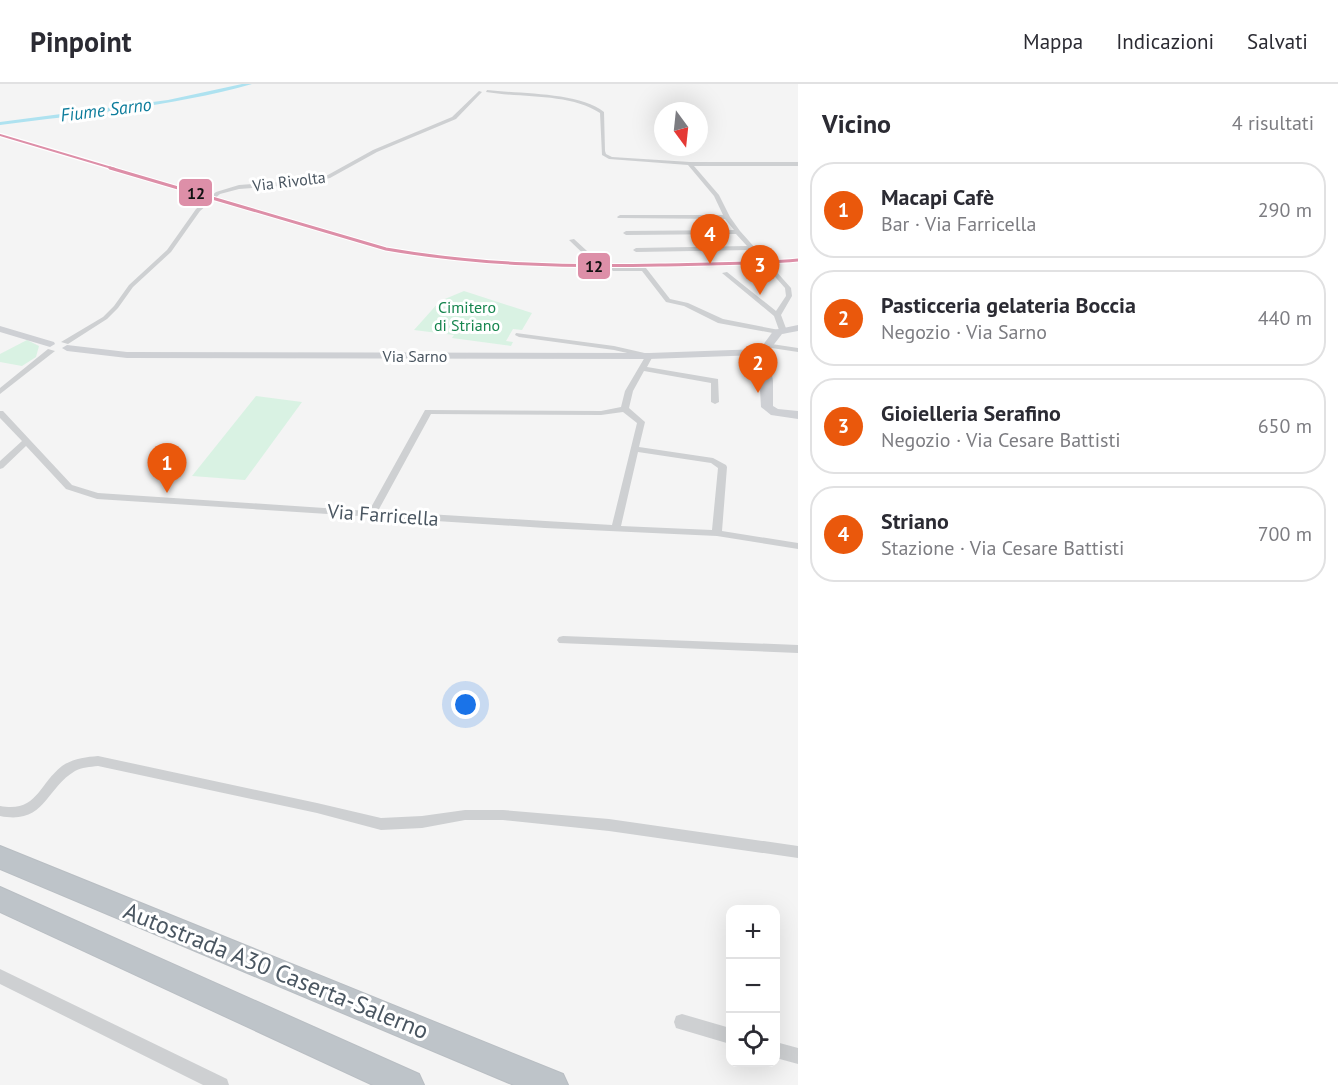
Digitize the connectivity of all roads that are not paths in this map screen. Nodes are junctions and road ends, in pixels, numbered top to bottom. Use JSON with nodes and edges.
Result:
{"nodes":[{"id":1,"x":488,"y":84,"type":"edge"},
{"id":2,"x":484,"y":91,"type":"junction"},
{"id":3,"x":690,"y":164,"type":"junction"},
{"id":4,"x":798,"y":164,"type":"edge"},
{"id":5,"x":620,"y":217,"type":"dead end"},
{"id":6,"x":727,"y":217,"type":"junction"},
{"id":7,"x":738,"y":232,"type":"junction"},
{"id":8,"x":626,"y":233,"type":"dead end"},
{"id":9,"x":572,"y":240,"type":"dead end"},
{"id":10,"x":753,"y":249,"type":"junction"},
{"id":11,"x":636,"y":250,"type":"dead end"},
{"id":12,"x":725,"y":273,"type":"dead end"},
{"id":13,"x":788,"y":288,"type":"junction"},
{"id":14,"x":798,"y":289,"type":"edge"},
{"id":15,"x":777,"y":315,"type":"junction"},
{"id":16,"x":798,"y":327,"type":"edge"},
{"id":17,"x":0,"y":329,"type":"edge"},
{"id":18,"x":780,"y":331,"type":"junction"},
{"id":19,"x":519,"y":335,"type":"dead end"},
{"id":20,"x":66,"y":345,"type":"junction"},
{"id":21,"x":50,"y":348,"type":"junction"},
{"id":22,"x":765,"y":348,"type":"junction"},
{"id":23,"x":798,"y":350,"type":"edge"},
{"id":24,"x":649,"y":356,"type":"junction"},
{"id":25,"x":642,"y":368,"type":"junction"},
{"id":26,"x":0,"y":392,"type":"edge"},
{"id":27,"x":715,"y":402,"type":"dead end"},
{"id":28,"x":625,"y":409,"type":"junction"},
{"id":29,"x":0,"y":413,"type":"edge"},
{"id":30,"x":798,"y":415,"type":"edge"},
{"id":31,"x":26,"y":442,"type":"junction"},
{"id":32,"x":635,"y":449,"type":"junction"},
{"id":33,"x":0,"y":466,"type":"edge"},
{"id":34,"x":372,"y":514,"type":"junction"},
{"id":35,"x":616,"y":528,"type":"junction"},
{"id":36,"x":717,"y":533,"type":"junction"},
{"id":37,"x":798,"y":546,"type":"edge"},
{"id":38,"x":563,"y":640,"type":"dead end"},
{"id":39,"x":798,"y":649,"type":"edge"},
{"id":40,"x":0,"y":811,"type":"edge"},
{"id":41,"x":798,"y":852,"type":"edge"},
{"id":42,"x":0,"y":857,"type":"edge"},
{"id":43,"x":0,"y":899,"type":"edge"},
{"id":44,"x":0,"y":976,"type":"edge"},
{"id":45,"x":682,"y":1022,"type":"dead end"},
{"id":46,"x":726,"y":1035,"type":"edge"},
{"id":47,"x":780,"y":1051,"type":"edge"},
{"id":48,"x":798,"y":1056,"type":"edge"},
{"id":49,"x":221,"y":1085,"type":"edge"},
{"id":50,"x":408,"y":1085,"type":"edge"},
{"id":51,"x":552,"y":1085,"type":"edge"}],
"edges":[{"from":1,"to":2,"type":"street","name":"Via Rivolta"},
{"from":2,"to":3,"type":"street"},
{"from":2,"to":20,"type":"street","name":"Via Rivolta"},
{"from":3,"to":4,"type":"street"},
{"from":3,"to":6,"type":"street"},
{"from":5,"to":6,"type":"street"},
{"from":6,"to":7,"type":"street"},
{"from":7,"to":8,"type":"street"},
{"from":7,"to":10,"type":"street"},
{"from":9,"to":18,"type":"street"},
{"from":10,"to":11,"type":"street"},
{"from":10,"to":13,"type":"street"},
{"from":12,"to":15,"type":"street"},
{"from":13,"to":14,"type":"street"},
{"from":13,"to":15,"type":"street"},
{"from":15,"to":18,"type":"street"},
{"from":16,"to":18,"type":"main road"},
{"from":17,"to":21,"type":"main road"},
{"from":18,"to":22,"type":"main road"},
{"from":19,"to":24,"type":"street"},
{"from":20,"to":21,"type":"main road","name":"Via Sarno"},
{"from":20,"to":24,"type":"main road","name":"Via Sarno"},
{"from":21,"to":26,"type":"street"},
{"from":22,"to":23,"type":"street"},
{"from":22,"to":24,"type":"main road","name":"Via Sarno"},
{"from":22,"to":30,"type":"main road"},
{"from":24,"to":25,"type":"street"},
{"from":25,"to":27,"type":"street"},
{"from":25,"to":28,"type":"street"},
{"from":28,"to":32,"type":"street"},
{"from":28,"to":34,"type":"street"},
{"from":29,"to":31,"type":"street","name":"Via Farricella"},
{"from":31,"to":33,"type":"street"},
{"from":31,"to":34,"type":"street","name":"Via Farricella"},
{"from":32,"to":35,"type":"street"},
{"from":32,"to":36,"type":"street"},
{"from":34,"to":35,"type":"street","name":"Via Farricella"},
{"from":35,"to":36,"type":"street","name":"Via Farricella"},
{"from":36,"to":37,"type":"street","name":"Via Farricella"},
{"from":38,"to":39,"type":"street"},
{"from":40,"to":41,"type":"street"},
{"from":42,"to":51,"type":"highway","name":"Autostrada A30 Caserta-Salerno"},
{"from":43,"to":50,"type":"highway","name":"Autostrada A30 Caserta-Salerno"},
{"from":44,"to":49,"type":"street"},
{"from":45,"to":46,"type":"street"},
{"from":47,"to":48,"type":"street"}]}
